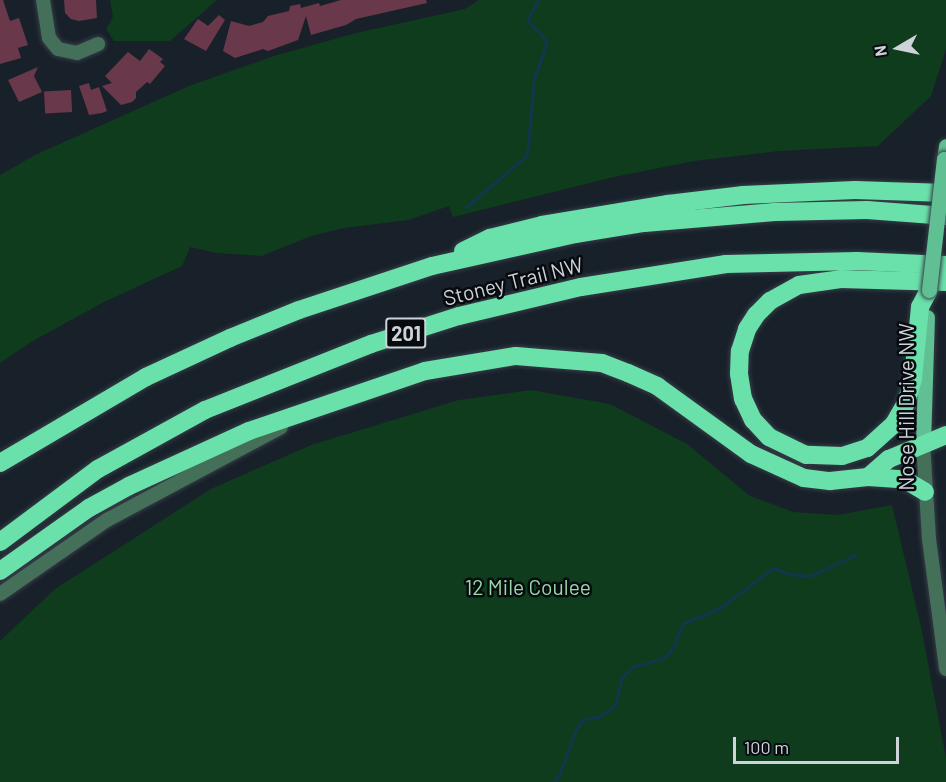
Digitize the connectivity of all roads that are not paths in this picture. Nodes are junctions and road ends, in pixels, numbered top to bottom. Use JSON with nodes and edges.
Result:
{"nodes":[{"id":1,"x":43,"y":0,"type":"edge"},
{"id":2,"x":98,"y":44,"type":"dead end"},
{"id":3,"x":945,"y":152,"type":"edge"},
{"id":4,"x":946,"y":193,"type":"edge"},
{"id":5,"x":946,"y":216,"type":"edge"},
{"id":6,"x":432,"y":266,"type":"junction"},
{"id":7,"x":946,"y":266,"type":"edge"},
{"id":8,"x":946,"y":282,"type":"edge"},
{"id":9,"x":929,"y":290,"type":"joint"},
{"id":10,"x":922,"y":328,"type":"junction"},
{"id":11,"x":304,"y":414,"type":"junction"},
{"id":12,"x":946,"y":435,"type":"edge"},
{"id":13,"x":923,"y":443,"type":"junction"},
{"id":14,"x":0,"y":463,"type":"edge"},
{"id":15,"x":868,"y":477,"type":"junction"},
{"id":16,"x":925,"y":492,"type":"junction"},
{"id":17,"x":0,"y":542,"type":"edge"},
{"id":18,"x":0,"y":571,"type":"edge"},
{"id":19,"x":0,"y":594,"type":"edge"},
{"id":20,"x":946,"y":669,"type":"edge"}],
"edges":[{"from":1,"to":2,"type":"street"},
{"from":3,"to":9,"type":"main road","bridge":true},
{"from":4,"to":6,"type":"highway"},
{"from":5,"to":6,"type":"highway","name":"Stoney Trail NW"},
{"from":6,"to":14,"type":"highway","name":"Stoney Trail NW"},
{"from":7,"to":17,"type":"highway","name":"Stoney Trail NW","number":"201"},
{"from":8,"to":10,"type":"highway"},
{"from":9,"to":10,"type":"highway"},
{"from":10,"to":13,"type":"main road","name":"Nose Hill Drive NW"},
{"from":11,"to":15,"type":"highway"},
{"from":11,"to":18,"type":"highway"},
{"from":11,"to":19,"type":"street"},
{"from":12,"to":13,"type":"highway"},
{"from":13,"to":15,"type":"highway"},
{"from":13,"to":16,"type":"street","name":"Nose Hill Drive NW"},
{"from":15,"to":16,"type":"highway"},
{"from":16,"to":20,"type":"street","name":"Nose Hill Drive NW"}]}
